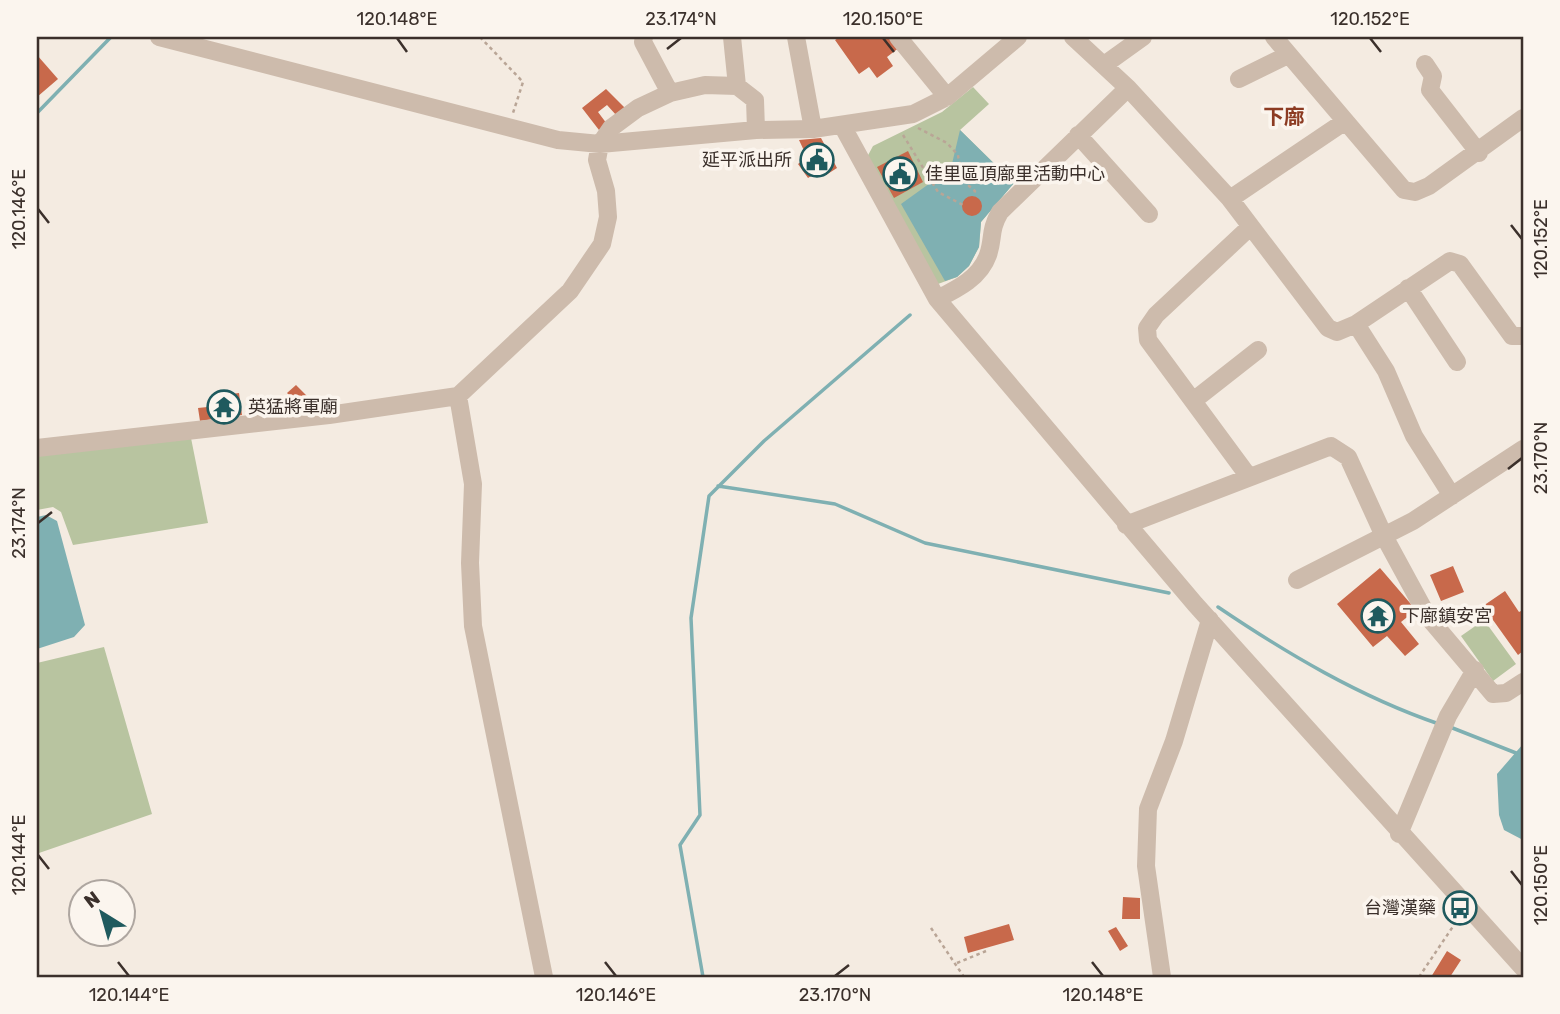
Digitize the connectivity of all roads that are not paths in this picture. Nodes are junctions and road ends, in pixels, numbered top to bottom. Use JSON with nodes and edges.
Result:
{"nodes":[{"id":1,"x":159,"y":37,"type":"edge"},
{"id":2,"x":644,"y":37,"type":"edge"},
{"id":3,"x":732,"y":37,"type":"edge"},
{"id":4,"x":796,"y":37,"type":"edge"},
{"id":5,"x":898,"y":37,"type":"edge"},
{"id":6,"x":1073,"y":37,"type":"edge"},
{"id":7,"x":1143,"y":37,"type":"edge"},
{"id":8,"x":1274,"y":37,"type":"edge"},
{"id":9,"x":1007,"y":40,"type":"edge"},
{"id":10,"x":1288,"y":54,"type":"junction"},
{"id":11,"x":1425,"y":64,"type":"dead end"},
{"id":12,"x":1104,"y":65,"type":"junction"},
{"id":13,"x":1239,"y":79,"type":"dead end"},
{"id":14,"x":737,"y":86,"type":"junction"},
{"id":15,"x":1128,"y":88,"type":"junction"},
{"id":16,"x":670,"y":93,"type":"junction"},
{"id":17,"x":947,"y":97,"type":"junction"},
{"id":18,"x":1523,"y":118,"type":"edge"},
{"id":19,"x":1344,"y":122,"type":"junction"},
{"id":20,"x":843,"y":127,"type":"junction"},
{"id":21,"x":813,"y":129,"type":"junction"},
{"id":22,"x":756,"y":130,"type":"junction"},
{"id":23,"x":1078,"y":135,"type":"junction"},
{"id":24,"x":600,"y":144,"type":"junction"},
{"id":25,"x":1479,"y":153,"type":"junction"},
{"id":26,"x":1230,"y":200,"type":"junction"},
{"id":27,"x":1149,"y":215,"type":"dead end"},
{"id":28,"x":1250,"y":227,"type":"junction"},
{"id":29,"x":1408,"y":288,"type":"junction"},
{"id":30,"x":937,"y":299,"type":"junction"},
{"id":31,"x":1356,"y":324,"type":"junction"},
{"id":32,"x":1523,"y":336,"type":"edge"},
{"id":33,"x":1258,"y":350,"type":"dead end"},
{"id":34,"x":1457,"y":362,"type":"dead end"},
{"id":35,"x":458,"y":396,"type":"junction"},
{"id":36,"x":1193,"y":401,"type":"junction"},
{"id":37,"x":37,"y":448,"type":"edge"},
{"id":38,"x":1523,"y":449,"type":"edge"},
{"id":39,"x":1249,"y":477,"type":"junction"},
{"id":40,"x":1451,"y":496,"type":"junction"},
{"id":41,"x":1126,"y":525,"type":"junction"},
{"id":42,"x":1384,"y":536,"type":"junction"},
{"id":43,"x":1297,"y":580,"type":"dead end"},
{"id":44,"x":1210,"y":620,"type":"junction"},
{"id":45,"x":1475,"y":670,"type":"junction"},
{"id":46,"x":1523,"y":682,"type":"edge"},
{"id":47,"x":1399,"y":834,"type":"junction"},
{"id":48,"x":1523,"y":968,"type":"edge"},
{"id":49,"x":544,"y":977,"type":"edge"},
{"id":50,"x":1162,"y":977,"type":"edge"}],
"edges":[{"from":1,"to":24,"type":"street"},
{"from":2,"to":16,"type":"street"},
{"from":3,"to":14,"type":"street"},
{"from":4,"to":21,"type":"street"},
{"from":5,"to":17,"type":"street"},
{"from":6,"to":12,"type":"street"},
{"from":7,"to":12,"type":"street"},
{"from":8,"to":10,"type":"street"},
{"from":9,"to":17,"type":"street"},
{"from":10,"to":13,"type":"street"},
{"from":10,"to":19,"type":"street"},
{"from":11,"to":25,"type":"street"},
{"from":12,"to":15,"type":"street"},
{"from":14,"to":16,"type":"street"},
{"from":14,"to":22,"type":"street"},
{"from":15,"to":23,"type":"street"},
{"from":15,"to":26,"type":"street"},
{"from":16,"to":24,"type":"street"},
{"from":17,"to":20,"type":"street"},
{"from":18,"to":25,"type":"street"},
{"from":19,"to":25,"type":"street"},
{"from":19,"to":26,"type":"street"},
{"from":20,"to":21,"type":"street"},
{"from":20,"to":30,"type":"street"},
{"from":21,"to":22,"type":"street"},
{"from":22,"to":24,"type":"street"},
{"from":23,"to":27,"type":"street"},
{"from":23,"to":30,"type":"street"},
{"from":24,"to":35,"type":"street"},
{"from":26,"to":28,"type":"street"},
{"from":28,"to":31,"type":"street"},
{"from":28,"to":36,"type":"street"},
{"from":29,"to":31,"type":"street"},
{"from":29,"to":32,"type":"street"},
{"from":29,"to":34,"type":"street"},
{"from":30,"to":41,"type":"street"},
{"from":31,"to":40,"type":"street"},
{"from":33,"to":36,"type":"street"},
{"from":35,"to":37,"type":"street"},
{"from":35,"to":49,"type":"street"},
{"from":36,"to":39,"type":"street"},
{"from":38,"to":40,"type":"street"},
{"from":39,"to":41,"type":"street"},
{"from":39,"to":42,"type":"street"},
{"from":40,"to":42,"type":"street"},
{"from":41,"to":44,"type":"street"},
{"from":42,"to":43,"type":"street"},
{"from":42,"to":45,"type":"street"},
{"from":44,"to":47,"type":"street"},
{"from":44,"to":50,"type":"street"},
{"from":45,"to":46,"type":"street"},
{"from":45,"to":47,"type":"street"},
{"from":47,"to":48,"type":"street"}]}
